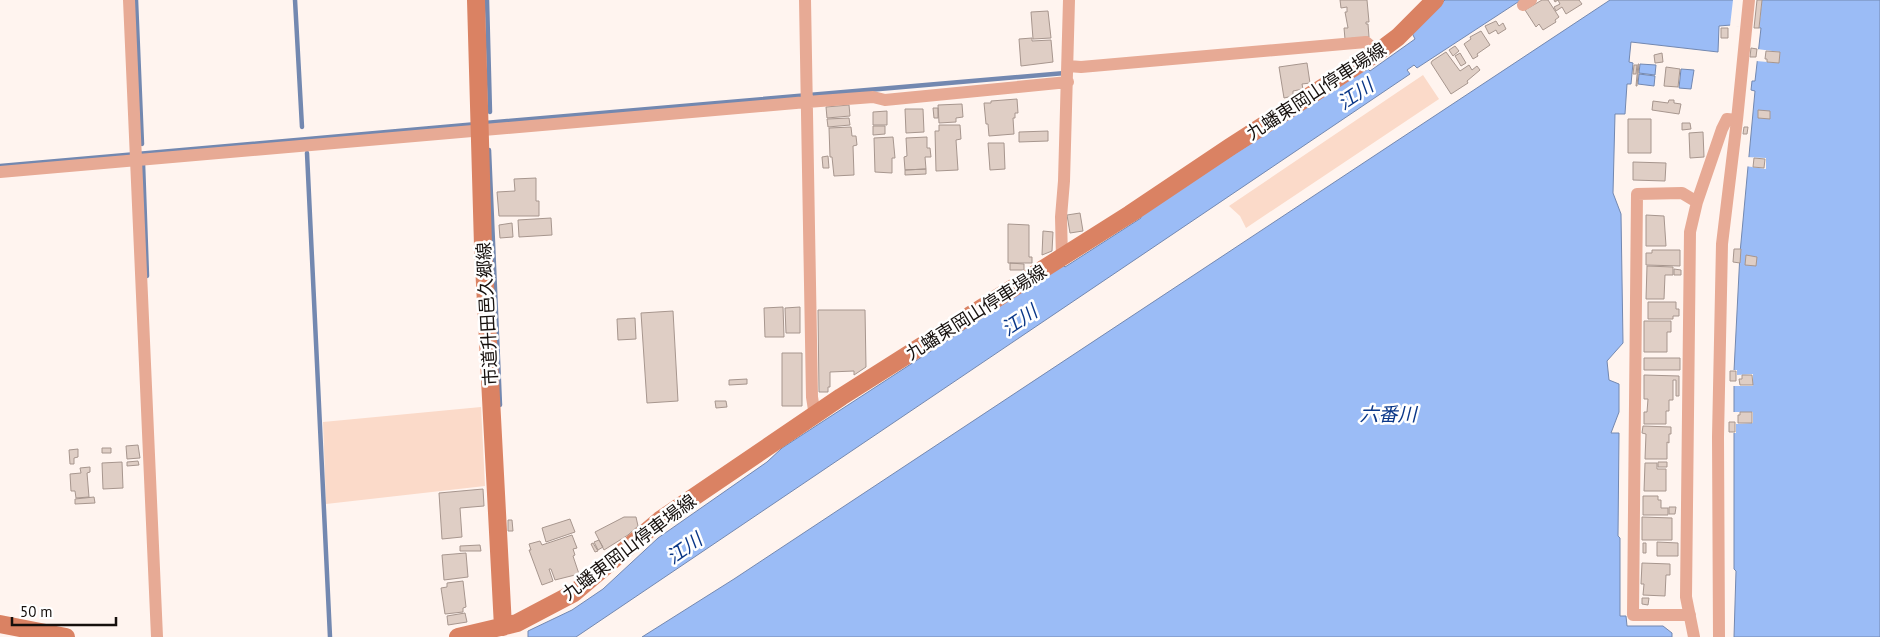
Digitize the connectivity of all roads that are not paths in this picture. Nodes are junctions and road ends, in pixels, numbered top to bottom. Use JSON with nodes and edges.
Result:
{"nodes":[{"id":1,"x":130,"y":0,"type":"edge"},
{"id":2,"x":476,"y":0,"type":"edge"},
{"id":3,"x":804,"y":0,"type":"edge"},
{"id":4,"x":1070,"y":0,"type":"edge"},
{"id":5,"x":1435,"y":0,"type":"edge"},
{"id":6,"x":1750,"y":0,"type":"edge"},
{"id":7,"x":1378,"y":52,"type":"junction"},
{"id":8,"x":1068,"y":74,"type":"junction"},
{"id":9,"x":806,"y":98,"type":"junction"},
{"id":10,"x":1737,"y":120,"type":"junction"},
{"id":11,"x":480,"y":126,"type":"junction"},
{"id":12,"x":137,"y":155,"type":"junction"},
{"id":13,"x":0,"y":172,"type":"edge"},
{"id":14,"x":1697,"y":202,"type":"junction"},
{"id":15,"x":1062,"y":258,"type":"junction"},
{"id":16,"x":815,"y":416,"type":"junction"},
{"id":17,"x":1690,"y":615,"type":"junction"},
{"id":18,"x":0,"y":624,"type":"edge"},
{"id":19,"x":514,"y":631,"type":"edge"},
{"id":20,"x":66,"y":637,"type":"edge"},
{"id":21,"x":157,"y":637,"type":"edge"},
{"id":22,"x":458,"y":637,"type":"edge"},
{"id":23,"x":1694,"y":637,"type":"edge"},
{"id":24,"x":1719,"y":637,"type":"edge"}],
"edges":[{"from":1,"to":12,"type":"street"},
{"from":2,"to":11,"type":"main road","name":"市道升田邑久郷線"},
{"from":3,"to":9,"type":"street"},
{"from":4,"to":8,"type":"street"},
{"from":5,"to":7,"type":"main road","name":"九蟠東岡山停車場線"},
{"from":6,"to":10,"type":"street"},
{"from":7,"to":8,"type":"street"},
{"from":7,"to":15,"type":"main road","name":"九蟠東岡山停車場線"},
{"from":8,"to":9,"type":"street"},
{"from":8,"to":15,"type":"street"},
{"from":9,"to":11,"type":"street"},
{"from":9,"to":16,"type":"street"},
{"from":10,"to":14,"type":"street"},
{"from":10,"to":24,"type":"street"},
{"from":11,"to":12,"type":"street"},
{"from":11,"to":19,"type":"main road","name":"市道升田邑久郷線"},
{"from":12,"to":13,"type":"street"},
{"from":12,"to":21,"type":"street"},
{"from":14,"to":17,"type":"street"},
{"from":14,"to":17,"type":"street"},
{"from":15,"to":16,"type":"main road","name":"九蟠東岡山停車場線"},
{"from":16,"to":19,"type":"main road","name":"九蟠東岡山停車場線"},
{"from":17,"to":23,"type":"street"},
{"from":18,"to":20,"type":"main road"},
{"from":19,"to":22,"type":"main road","name":"九蟠東岡山停車場線"}]}
